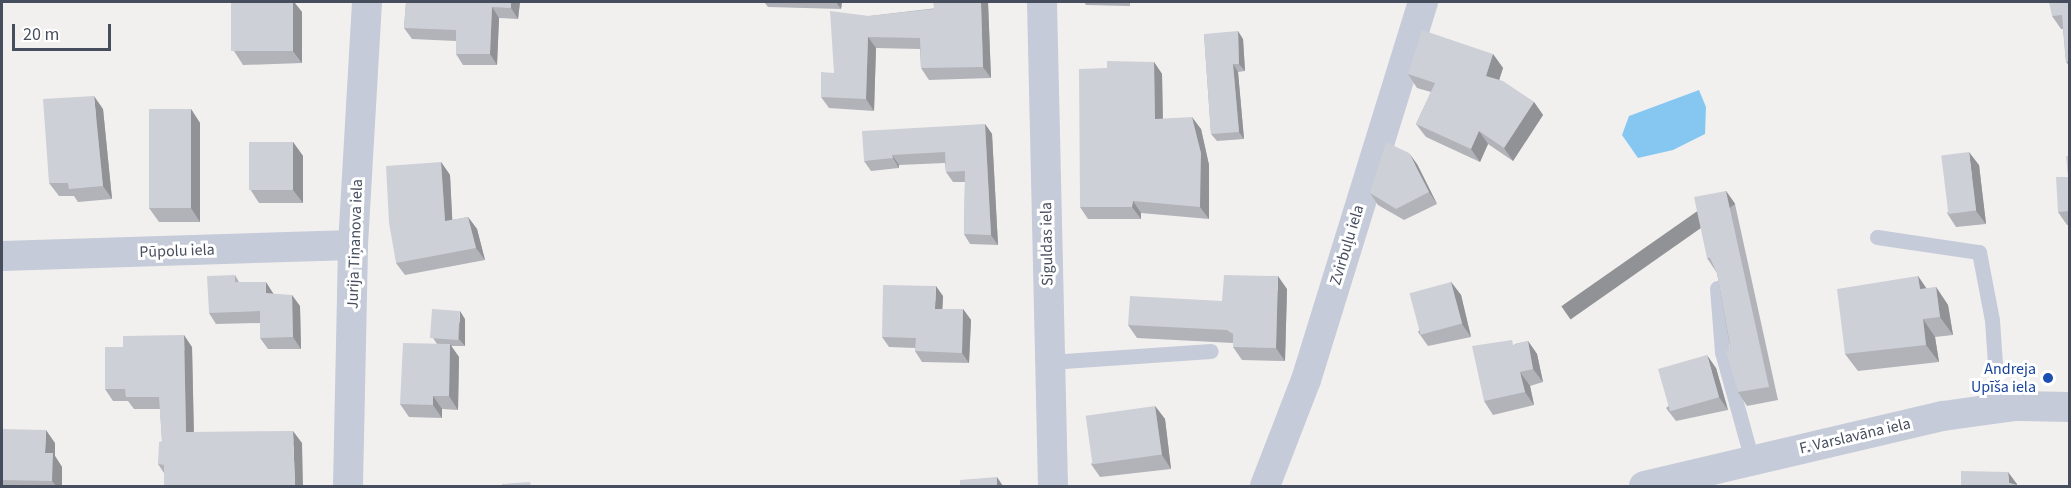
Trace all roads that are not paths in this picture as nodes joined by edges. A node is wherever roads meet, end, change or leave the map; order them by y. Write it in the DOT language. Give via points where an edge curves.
graph roads {
  1 [pos="368,2"];
  2 [pos="1042,2"];
  3 [pos="1423,2"];
  4 [pos="1877,237"];
  5 [pos="353,245"];
  6 [pos="2,256"];
  7 [pos="1717,288"];
  8 [pos="1211,351"];
  9 [pos="1049,362"];
  10 [pos="2070,407"];
  11 [pos="1998,408"];
  12 [pos="1752,460"];
  13 [pos="348,486"];
  14 [pos="1053,486"];
  15 [pos="1265,486"];
  16 [pos="1644,486"];
  1 -- 5 [label="street, Jurija Tiņanova iela"];
  2 -- 9 [label="street, Siguldas iela"];
  3 -- 15 [label="street, Zvirbuļu iela" via="1306,380"];
  4 -- 11 [label="lane" via="1979,252 1992,320"];
  5 -- 6 [label="street, Pūpolu iela"];
  5 -- 13 [label="street, Jurija Tiņanova iela"];
  7 -- 12 [label="lane" via="1722,352"];
  8 -- 9 [label="lane"];
  9 -- 14 [label="street, Siguldas iela"];
  10 -- 11 [label="street, F. Varslavāna iela"];
  11 -- 12 [label="street, F. Varslavāna iela" via="1943,416"];
  12 -- 16 [label="street, F. Varslavāna iela"];
}
